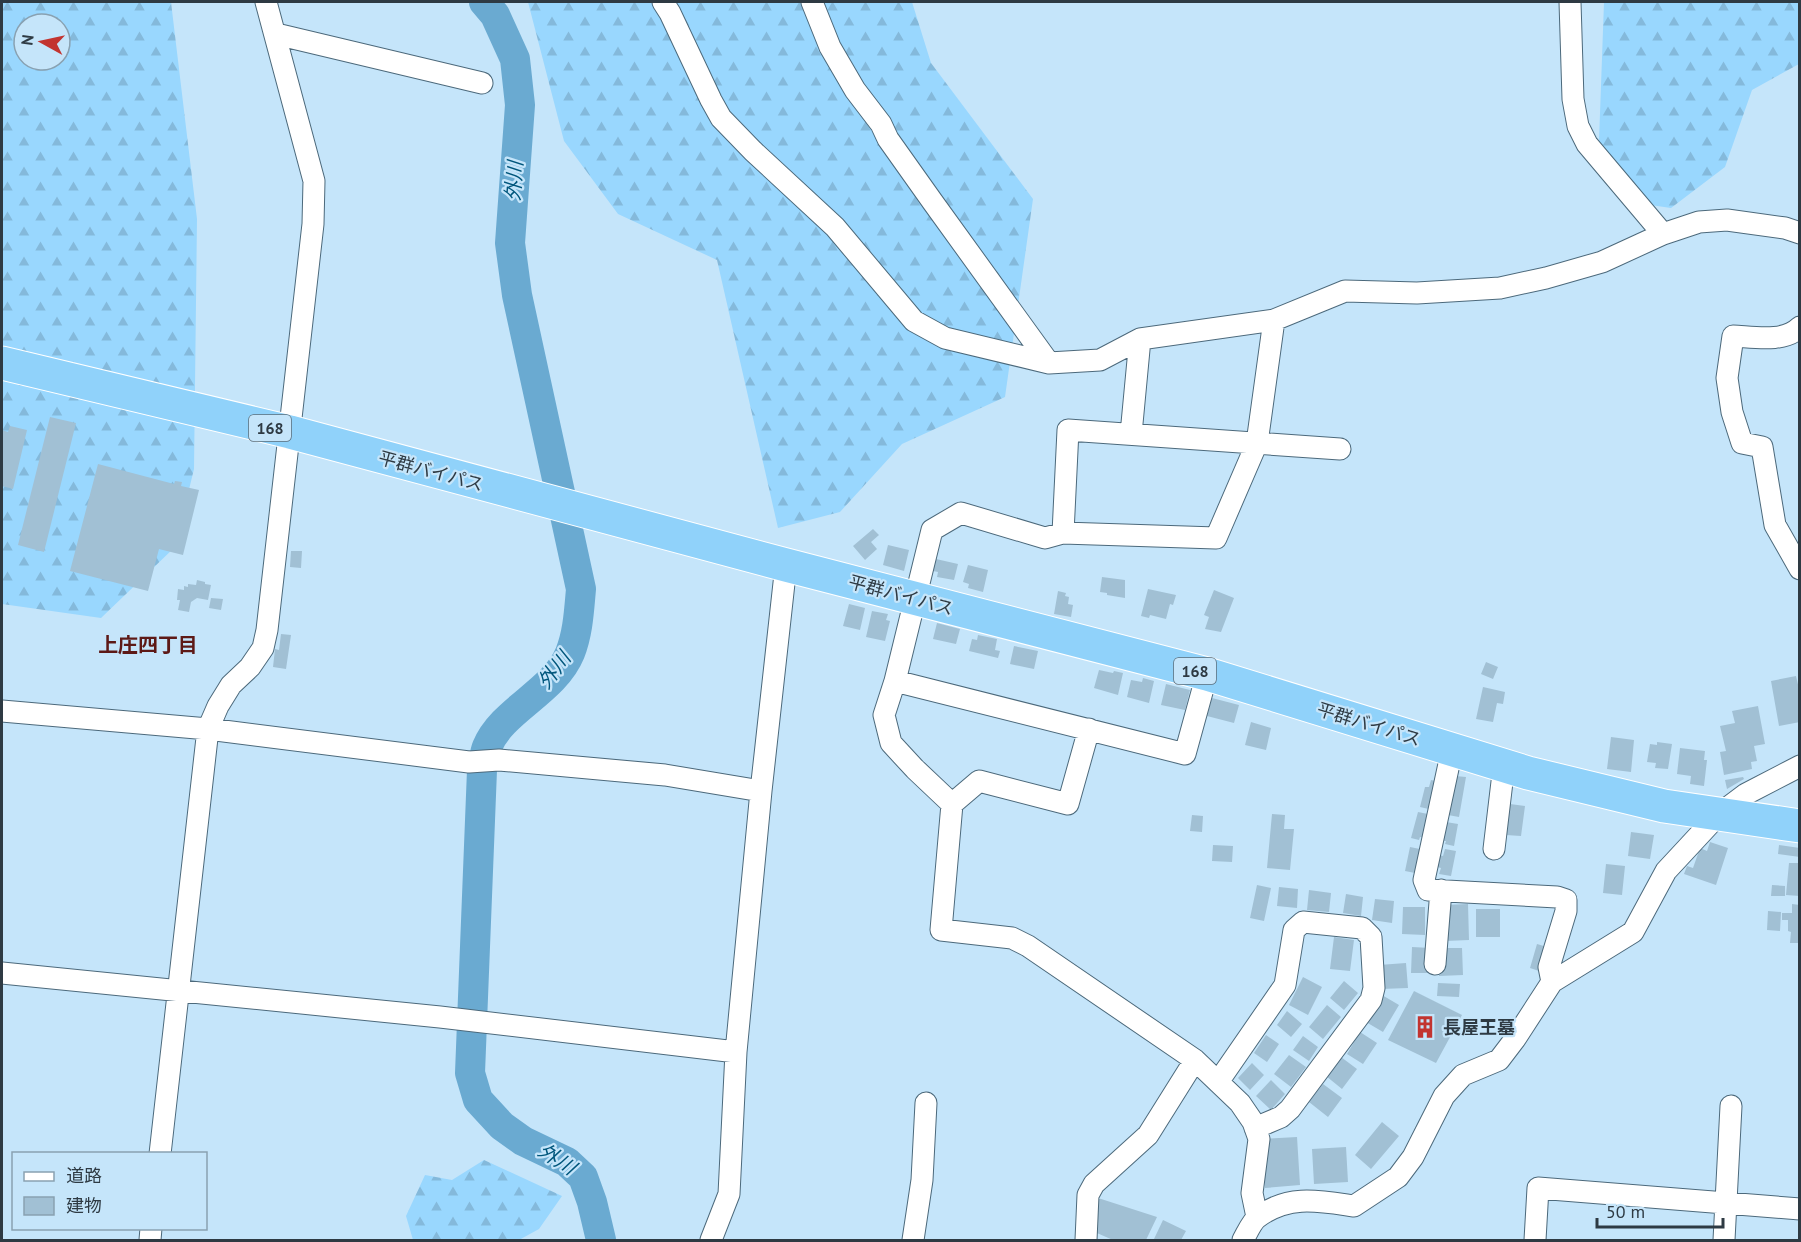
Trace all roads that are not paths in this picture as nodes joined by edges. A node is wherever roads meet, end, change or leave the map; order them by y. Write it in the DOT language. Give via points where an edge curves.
graph roads {
  1 [pos="266,2"];
  2 [pos="663,2"];
  3 [pos="812,2"];
  4 [pos="1570,2"];
  5 [pos="276,34"];
  6 [pos="482,83"];
  7 [pos="1800,233"];
  8 [pos="1663,234"];
  9 [pos="1274,320"];
  10 [pos="1800,327"];
  11 [pos="1140,339"];
  12 [pos="2,363"];
  13 [pos="1049,363"];
  14 [pos="290,432"];
  15 [pos="1131,434"];
  16 [pos="1257,443"];
  17 [pos="1340,449"];
  18 [pos="1063,533"];
  19 [pos="786,565"];
  20 [pos="1800,569"];
  21 [pos="916,598"];
  22 [pos="1207,674"];
  23 [pos="895,681"];
  24 [pos="2,711"];
  25 [pos="208,729"];
  26 [pos="1089,729"];
  27 [pos="1452,750"];
  28 [pos="1504,765"];
  29 [pos="1800,766"];
  30 [pos="761,791"];
  31 [pos="952,804"];
  32 [pos="1718,815"];
  33 [pos="1800,826"];
  34 [pos="1494,849"];
  35 [pos="1441,890"];
  36 [pos="1436,963"];
  37 [pos="2,973"];
  38 [pos="1552,982"];
  39 [pos="179,991"];
  40 [pos="735,1052"];
  41 [pos="1195,1060"];
  42 [pos="1218,1082"];
  43 [pos="927,1103"];
  44 [pos="1731,1106"];
  45 [pos="1255,1128"];
  46 [pos="160,1152"];
  47 [pos="1726,1203"];
  48 [pos="1800,1209"];
  49 [pos="1257,1217"];
  50 [pos="711,1240"];
  51 [pos="913,1240"];
  52 [pos="1086,1240"];
  53 [pos="1243,1240"];
  54 [pos="1535,1240"];
  55 [pos="1724,1240"];
  1 -- 5 [label="street"];
  2 -- 13 [label="street" via="721,118 834,227 914,321 945,338"];
  3 -- 13 [label="street" via="830,47 855,90"];
  4 -- 8 [label="street" via="1573,99 1578,126 1587,144"];
  5 -- 6 [label="street"];
  5 -- 14 [label="street" via="314,181 313,224"];
  7 -- 8 [label="street" via="1727,220 1699,222"];
  8 -- 9 [label="street" via="1602,262 1546,278 1500,288 1418,294 1345,291"];
  9 -- 11 [label="street"];
  9 -- 16 [label="street"];
  10 -- 20 [label="street" via="1774,337 1733,336 1727,378 1742,442 1762,447 1775,525"];
  11 -- 13 [label="street" via="1100,360"];
  11 -- 15 [label="street"];
  12 -- 14 [label="highway, 平群バイパス / 168"];
  14 -- 19 [label="highway, 平群バイパス / 168"];
  14 -- 25 [label="street" via="263,648 250,668 231,684"];
  15 -- 16 [label="street"];
  15 -- 18 [label="street" via="1068,430"];
  16 -- 17 [label="street"];
  16 -- 18 [label="street" via="1216,538"];
  18 -- 21 [label="street" via="1045,538 961,513 932,530"];
  19 -- 21 [label="highway, 平群バイパス / 168"];
  19 -- 30 [label="street"];
  21 -- 22 [label="highway, 平群バイパス / 168"];
  21 -- 23 [label="street"];
  22 -- 26 [label="street" via="1185,754"];
  22 -- 27 [label="highway, 平群バイパス / 168"];
  23 -- 26 [label="street"];
  23 -- 31 [label="street" via="884,715 891,743"];
  24 -- 25 [label="street"];
  25 -- 30 [label="street" via="469,762 499,760 665,775"];
  25 -- 39 [label="street"];
  26 -- 31 [label="street" via="1068,804 979,781"];
  27 -- 28 [label="highway, 平群バイパス / 168"];
  27 -- 35 [label="street" via="1424,880 1428,890"];
  28 -- 32 [label="highway, 平群バイパス / 168" via="1664,806"];
  28 -- 34 [label="street"];
  29 -- 32 [label="street" via="1746,794"];
  30 -- 40 [label="street"];
  31 -- 41 [label="street" via="941,930 1012,938"];
  32 -- 33 [label="highway, 平群バイパス / 168"];
  32 -- 38 [label="street" via="1666,871 1634,932"];
  35 -- 36 [label="street"];
  35 -- 38 [label="street" via="1566,900 1550,967"];
  37 -- 39 [label="street"];
  38 -- 49 [label="street" via="1499,1060 1462,1075 1444,1096 1398,1177 1354,1206 1310,1199 1288,1202"];
  39 -- 40 [label="street" via="492,1022"];
  39 -- 46 [label="street"];
  40 -- 50 [label="street" via="729,1194"];
  41 -- 42 [label="street"];
  41 -- 52 [label="street" via="1148,1135 1094,1184 1088,1195"];
  42 -- 45 [label="street" via="1240,1103"];
  42 -- 45 [label="street" via="1285,985 1294,930 1303,922 1362,928 1371,937 1371,1000 1290,1109"];
  43 -- 51 [label="street"];
  44 -- 47 [label="street"];
  45 -- 49 [label="street" via="1259,1139 1252,1193"];
  47 -- 48 [label="street"];
  47 -- 54 [label="street" via="1538,1188"];
  47 -- 55 [label="street"];
  49 -- 53 [label="street"];
}
